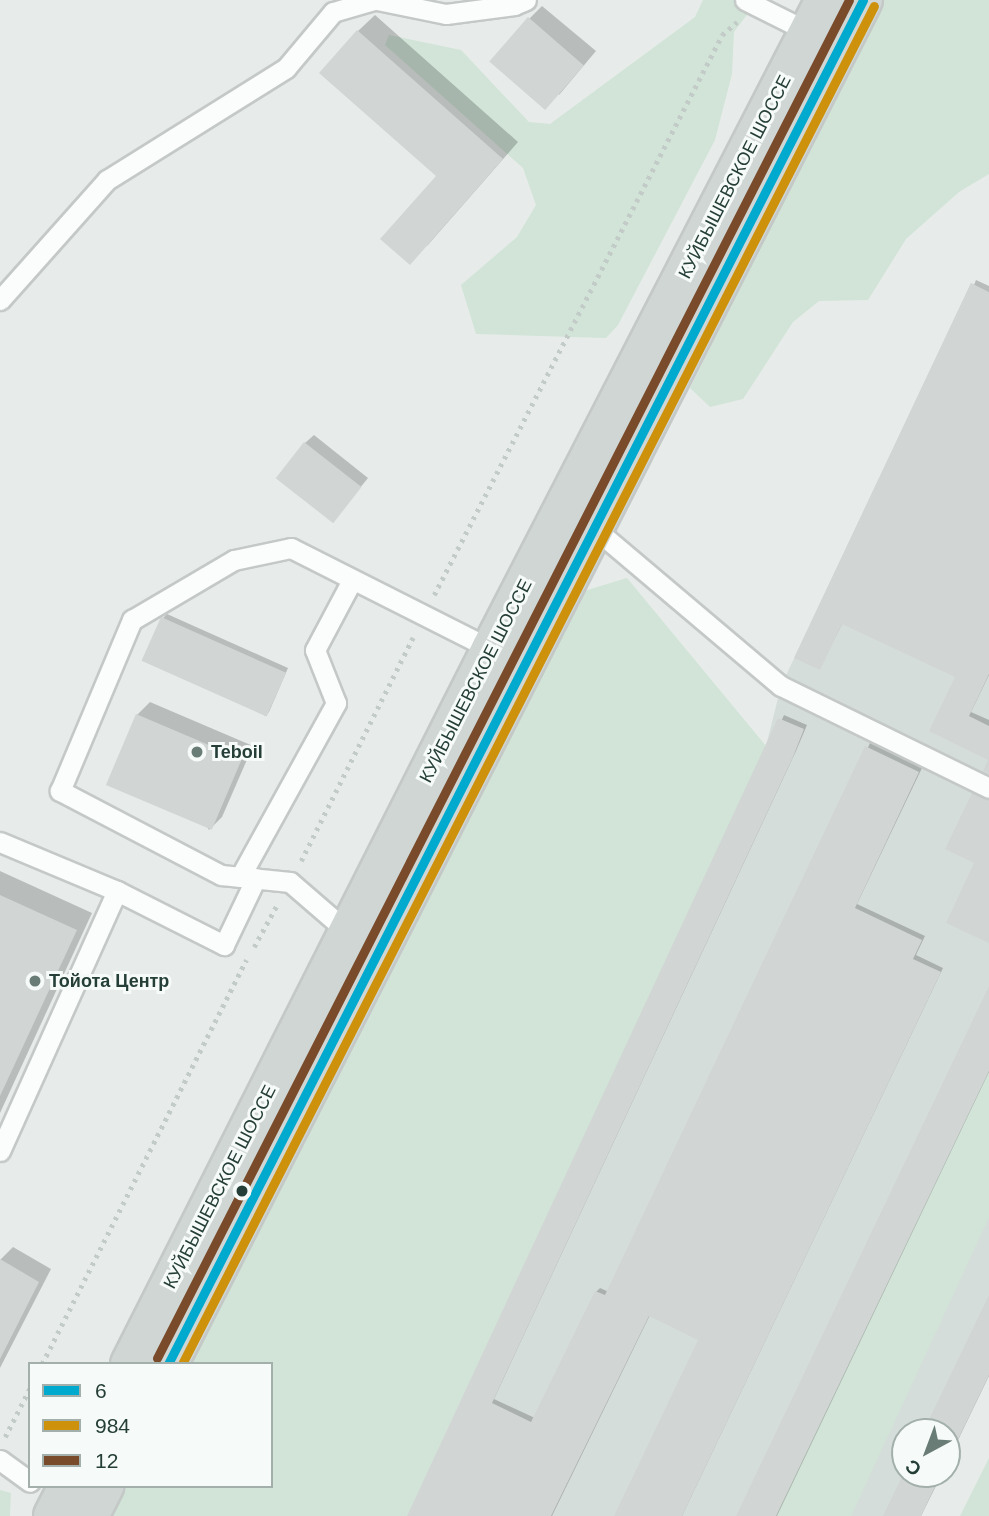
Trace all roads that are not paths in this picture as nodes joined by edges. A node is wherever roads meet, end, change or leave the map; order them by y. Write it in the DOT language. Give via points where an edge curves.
graph roads {
  1 [pos="376,0"];
  2 [pos="526,0"];
  3 [pos="863,0"];
  4 [pos="750,3"];
  5 [pos="817,16"];
  6 [pos="0,300"];
  7 [pos="595,529"];
  8 [pos="352,580"];
  9 [pos="491,649"];
  10 [pos="989,788"];
  11 [pos="0,842"];
  12 [pos="248,878"];
  13 [pos="117,891"];
  14 [pos="349,933"];
  15 [pos="0,1151"];
  16 [pos="131,1362"];
  17 [pos="168,1362"];
  18 [pos="0,1460"];
  19 [pos="28,1480"];
  20 [pos="40,1488"];
  21 [pos="97,1488"];
  22 [pos="56,1499"];
  1 -- 2 [label="lane" via="446,14"];
  1 -- 6 [label="lane" via="333,12 286,68 107,180"];
  3 -- 7 [label="main road, КУЙБЫШЕВСКОЕ ШОССЕ"];
  4 -- 5 [label="lane"];
  5 -- 9 [label="main road, КУЙБЫШЕВСКОЕ ШОССЕ"];
  7 -- 10 [label="lane" via="781,686"];
  7 -- 17 [label="main road, КУЙБЫШЕВСКОЕ ШОССЕ"];
  8 -- 9 [label="lane"];
  8 -- 12 [label="lane" via="315,650 336,703"];
  8 -- 12 [label="lane" via="291,548 234,559 132,620 60,791 221,875"];
  9 -- 14 [label="main road, КУЙБЫШЕВСКОЕ ШОССЕ"];
  11 -- 13 [label="lane"];
  12 -- 13 [label="lane" via="224,945"];
  12 -- 14 [label="lane" via="290,882"];
  13 -- 15 [label="lane"];
  14 -- 16 [label="main road, КУЙБЫШЕВСКОЕ ШОССЕ"];
  18 -- 19 [label="lane"];
  20 -- 22 [label="lane"];
  21 -- 22 [label="main road"];
}
